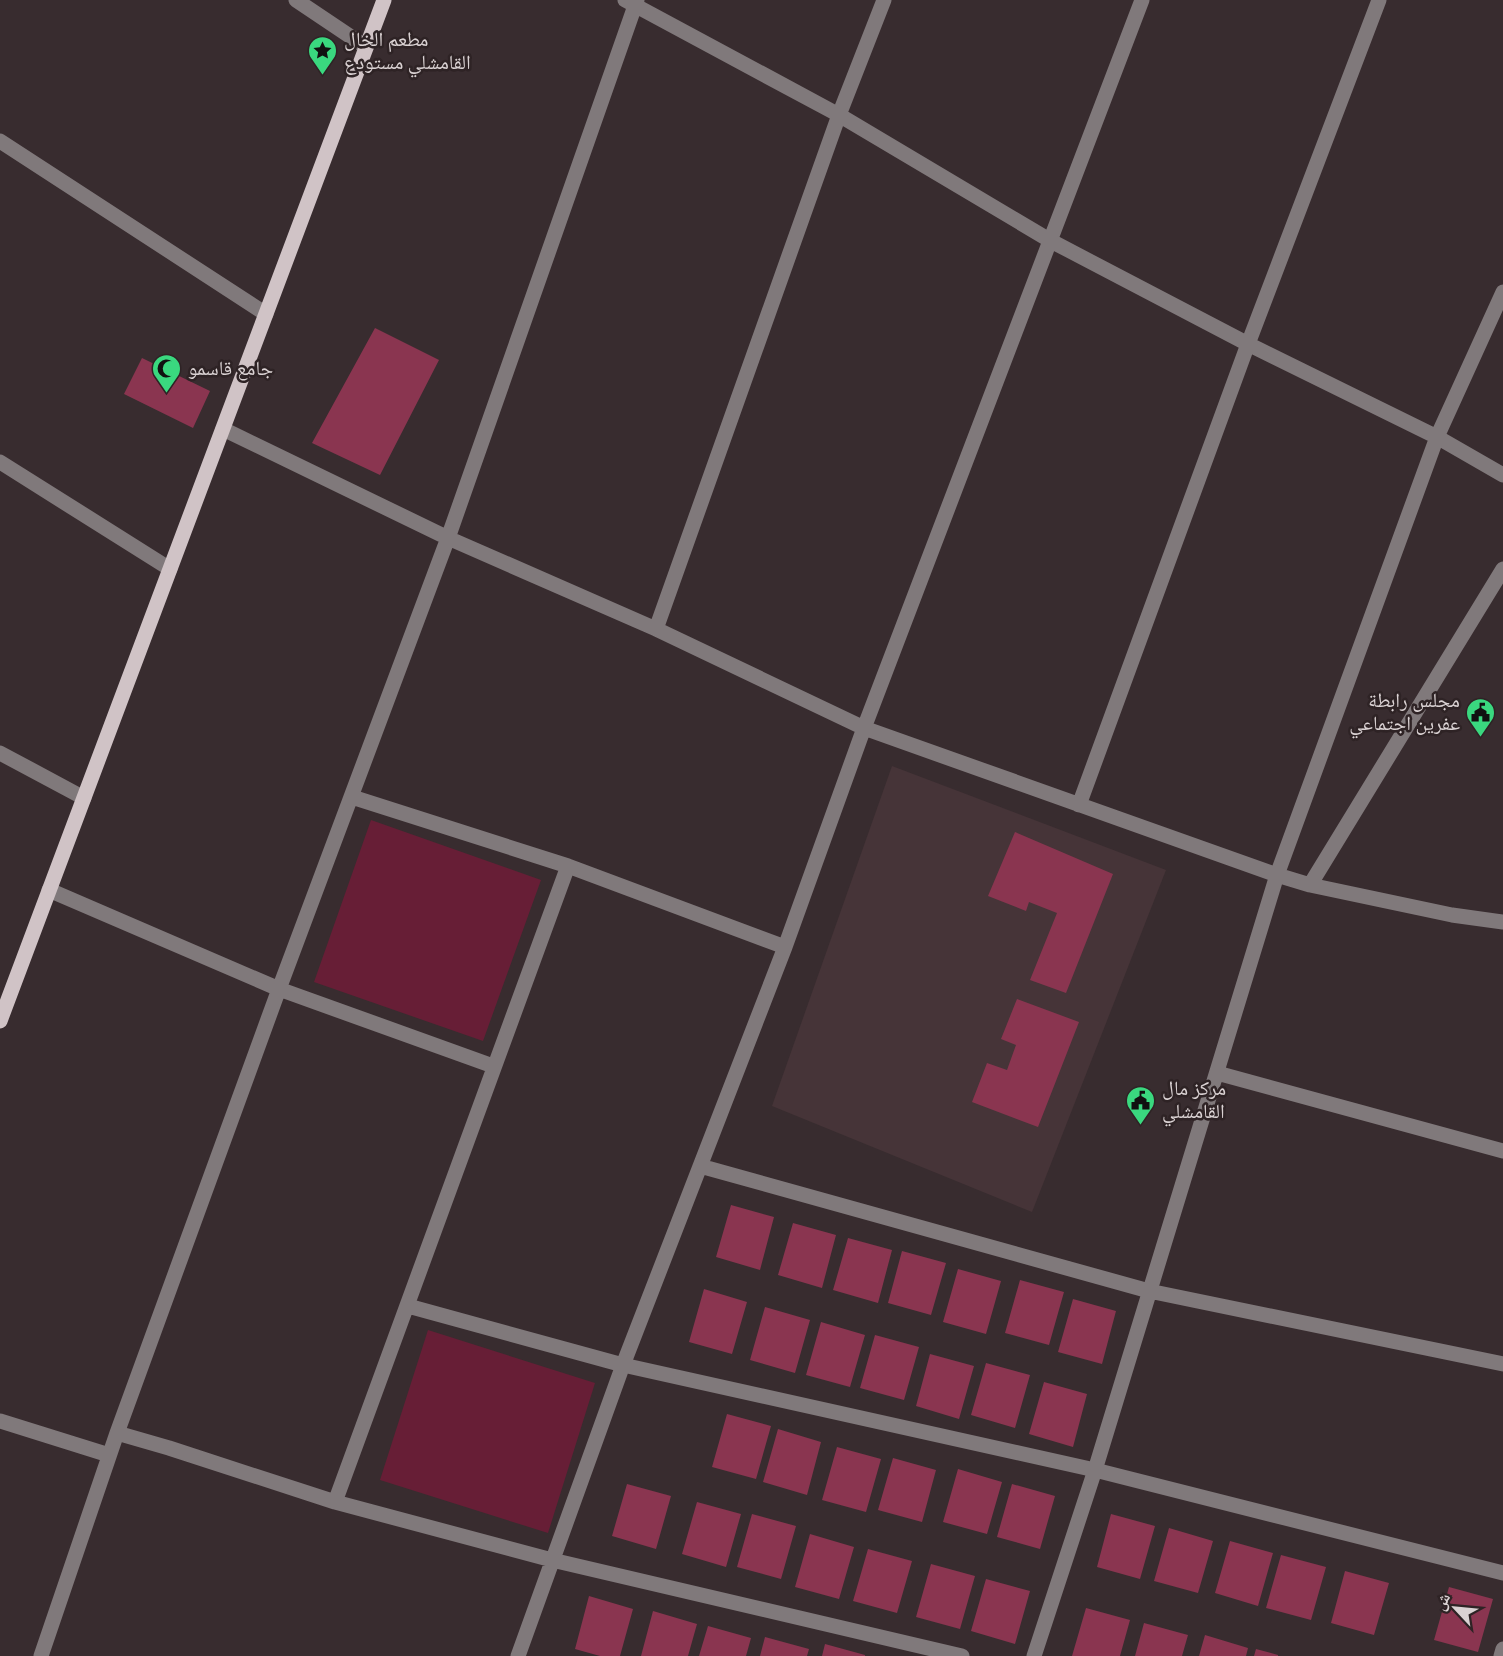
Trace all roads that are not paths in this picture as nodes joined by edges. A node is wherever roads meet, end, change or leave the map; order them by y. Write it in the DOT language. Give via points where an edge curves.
graph roads {
  1 [pos="296,0"];
  2 [pos="384,0"];
  3 [pos="884,0"];
  4 [pos="1142,0"];
  5 [pos="1379,0"];
  6 [pos="632,2"];
  7 [pos="366,47"];
  8 [pos="839,115"];
  9 [pos="0,141"];
  10 [pos="1051,241"];
  11 [pos="1503,292"];
  12 [pos="266,314"];
  13 [pos="1248,344"];
  14 [pos="223,429"];
  15 [pos="1437,437"];
  16 [pos="0,462"];
  17 [pos="1503,476"];
  18 [pos="448,538"];
  19 [pos="170,569"];
  20 [pos="1503,569"];
  21 [pos="656,629"];
  22 [pos="864,728"];
  23 [pos="0,753"];
  24 [pos="352,797"];
  25 [pos="84,798"];
  26 [pos="1079,805"];
  27 [pos="568,866"];
  28 [pos="1277,875"];
  29 [pos="1310,885"];
  30 [pos="49,890"];
  31 [pos="1503,922"];
  32 [pos="785,947"];
  33 [pos="279,989"];
  34 [pos="0,1021"];
  35 [pos="493,1066"];
  36 [pos="1216,1073"];
  37 [pos="1503,1150"];
  38 [pos="700,1166"];
  39 [pos="1149,1291"];
  40 [pos="408,1306"];
  41 [pos="1503,1364"];
  42 [pos="623,1365"];
  43 [pos="0,1421"];
  44 [pos="117,1433"];
  45 [pos="110,1455"];
  46 [pos="1095,1470"];
  47 [pos="335,1502"];
  48 [pos="552,1560"];
  49 [pos="1503,1573"];
  50 [pos="1503,1649"];
  51 [pos="41,1656"];
  52 [pos="518,1656"];
  53 [pos="962,1656"];
  54 [pos="1034,1656"];
  55 [pos="1501,1656"];
  1 -- 7 [label="street"];
  2 -- 7 [label="main road"];
  3 -- 8 [label="street"];
  4 -- 10 [label="street"];
  5 -- 13 [label="street"];
  6 -- 8 [label="street"];
  6 -- 18 [label="street"];
  7 -- 12 [label="main road"];
  8 -- 10 [label="street"];
  8 -- 21 [label="street"];
  9 -- 12 [label="street"];
  10 -- 13 [label="street"];
  10 -- 22 [label="street"];
  11 -- 15 [label="street"];
  12 -- 14 [label="main road"];
  13 -- 15 [label="street"];
  13 -- 26 [label="street"];
  14 -- 18 [label="street"];
  14 -- 19 [label="main road"];
  15 -- 17 [label="street"];
  15 -- 28 [label="street"];
  16 -- 19 [label="street"];
  18 -- 21 [label="street"];
  18 -- 24 [label="street"];
  19 -- 25 [label="main road"];
  20 -- 29 [label="street"];
  21 -- 22 [label="street"];
  22 -- 26 [label="street"];
  22 -- 32 [label="street"];
  23 -- 25 [label="street"];
  24 -- 27 [label="street"];
  24 -- 33 [label="street"];
  25 -- 30 [label="main road"];
  26 -- 28 [label="street"];
  27 -- 32 [label="street"];
  27 -- 35 [label="street"];
  28 -- 29 [label="street"];
  28 -- 36 [label="street"];
  29 -- 31 [label="street"];
  30 -- 33 [label="street"];
  30 -- 34 [label="main road"];
  32 -- 38 [label="street"];
  33 -- 35 [label="street"];
  33 -- 44 [label="street"];
  35 -- 40 [label="street"];
  36 -- 37 [label="street"];
  36 -- 39 [label="street"];
  38 -- 39 [label="street"];
  38 -- 42 [label="street"];
  39 -- 41 [label="street"];
  39 -- 46 [label="street"];
  40 -- 42 [label="street"];
  40 -- 47 [label="street"];
  42 -- 46 [label="street"];
  42 -- 48 [label="street"];
  43 -- 45 [label="street"];
  44 -- 45 [label="street"];
  44 -- 47 [label="street"];
  45 -- 51 [label="street"];
  46 -- 49 [label="street"];
  46 -- 54 [label="street"];
  47 -- 48 [label="street"];
  48 -- 52 [label="street"];
  48 -- 53 [label="street"];
  50 -- 55 [label="street"];
}
